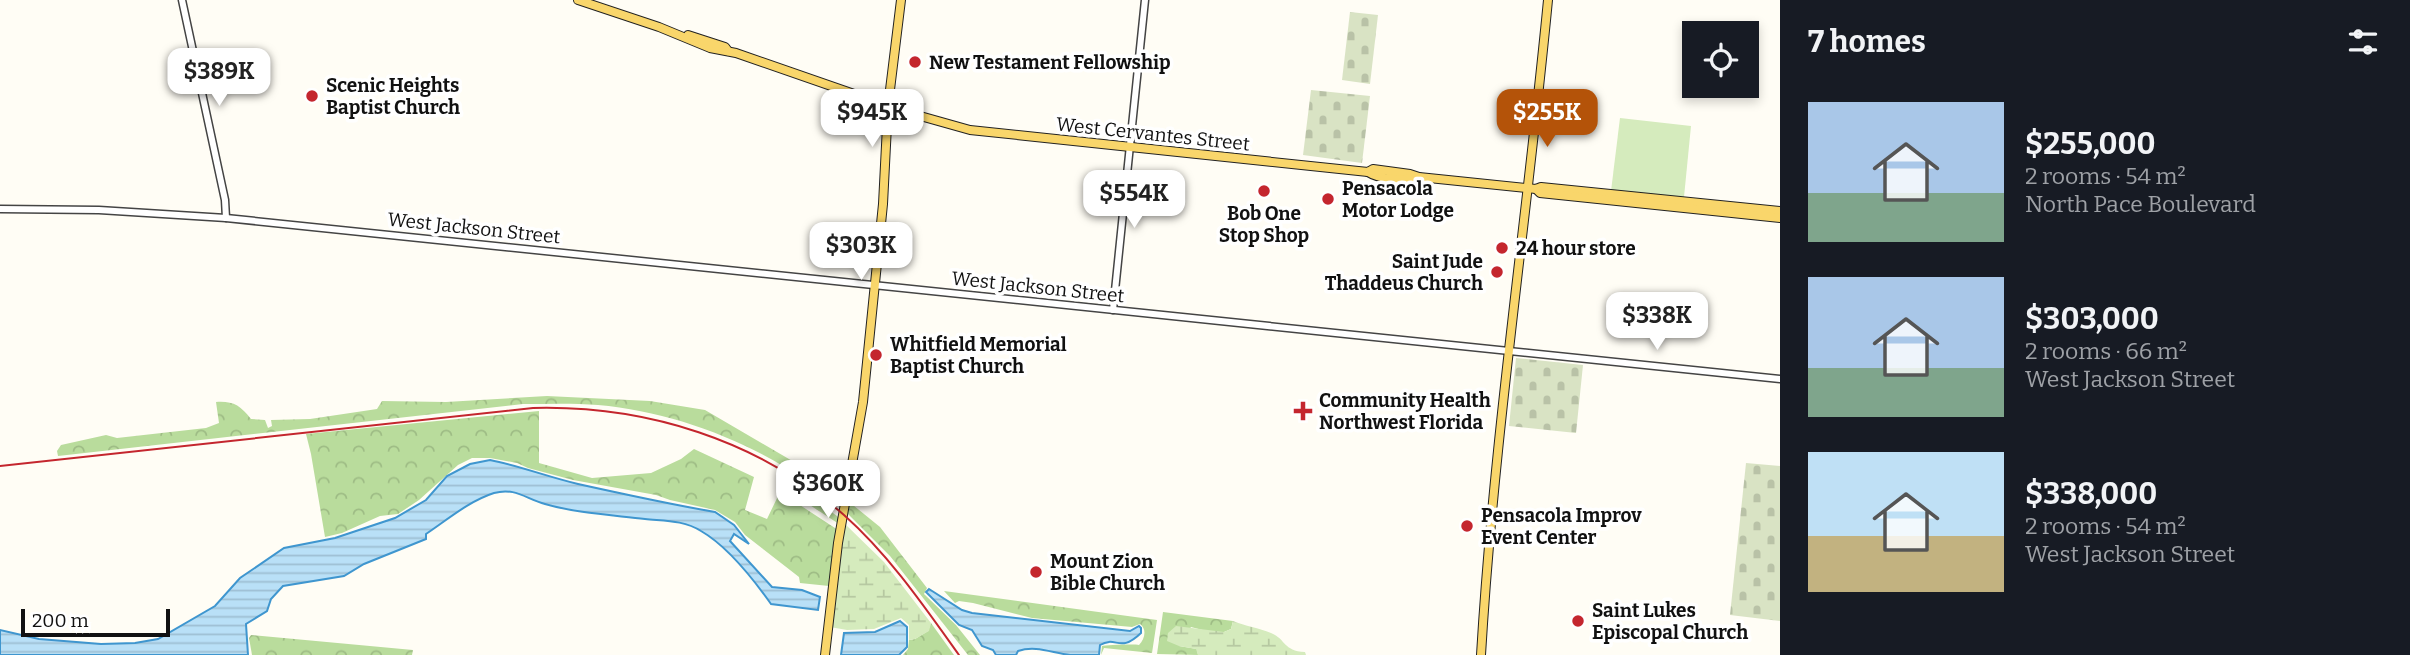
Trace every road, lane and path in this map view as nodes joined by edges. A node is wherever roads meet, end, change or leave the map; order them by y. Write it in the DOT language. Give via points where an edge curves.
graph roads {
  1 [pos="182,0"];
  2 [pos="578,0"];
  3 [pos="901,0"];
  4 [pos="1145,0"];
  5 [pos="1548,0"];
  6 [pos="888,106"];
  7 [pos="1129,147"];
  8 [pos="1532,189"];
  9 [pos="0,209"];
  10 [pos="1780,211"];
  11 [pos="226,218"];
  12 [pos="1780,218"];
  13 [pos="875,286"];
  14 [pos="1113,310"];
  15 [pos="1508,351"];
  16 [pos="1780,379"];
  17 [pos="825,655"];
  18 [pos="1482,655"];
  1 -- 11 [label="street"];
  2 -- 6 [label="main road, West Cervantes Street" via="712,42"];
  3 -- 6 [label="main road"];
  4 -- 7 [label="street"];
  5 -- 8 [label="main road"];
  6 -- 7 [label="main road, West Cervantes Street" via="970,130"];
  6 -- 13 [label="main road"];
  7 -- 8 [label="main road, West Cervantes Street"];
  7 -- 14 [label="street"];
  8 -- 10 [label="main road, West Cervantes Street"];
  8 -- 12 [label="main road, West Cervantes Street" via="1540,194"];
  8 -- 15 [label="main road"];
  9 -- 11 [label="street, West Jackson Street"];
  11 -- 13 [label="street, West Jackson Street"];
  13 -- 14 [label="street, West Jackson Street"];
  13 -- 17 [label="main road" via="863,402 838,543"];
  14 -- 15 [label="street, West Jackson Street"];
  15 -- 16 [label="street, West Jackson Street"];
  15 -- 18 [label="main road"];
}
